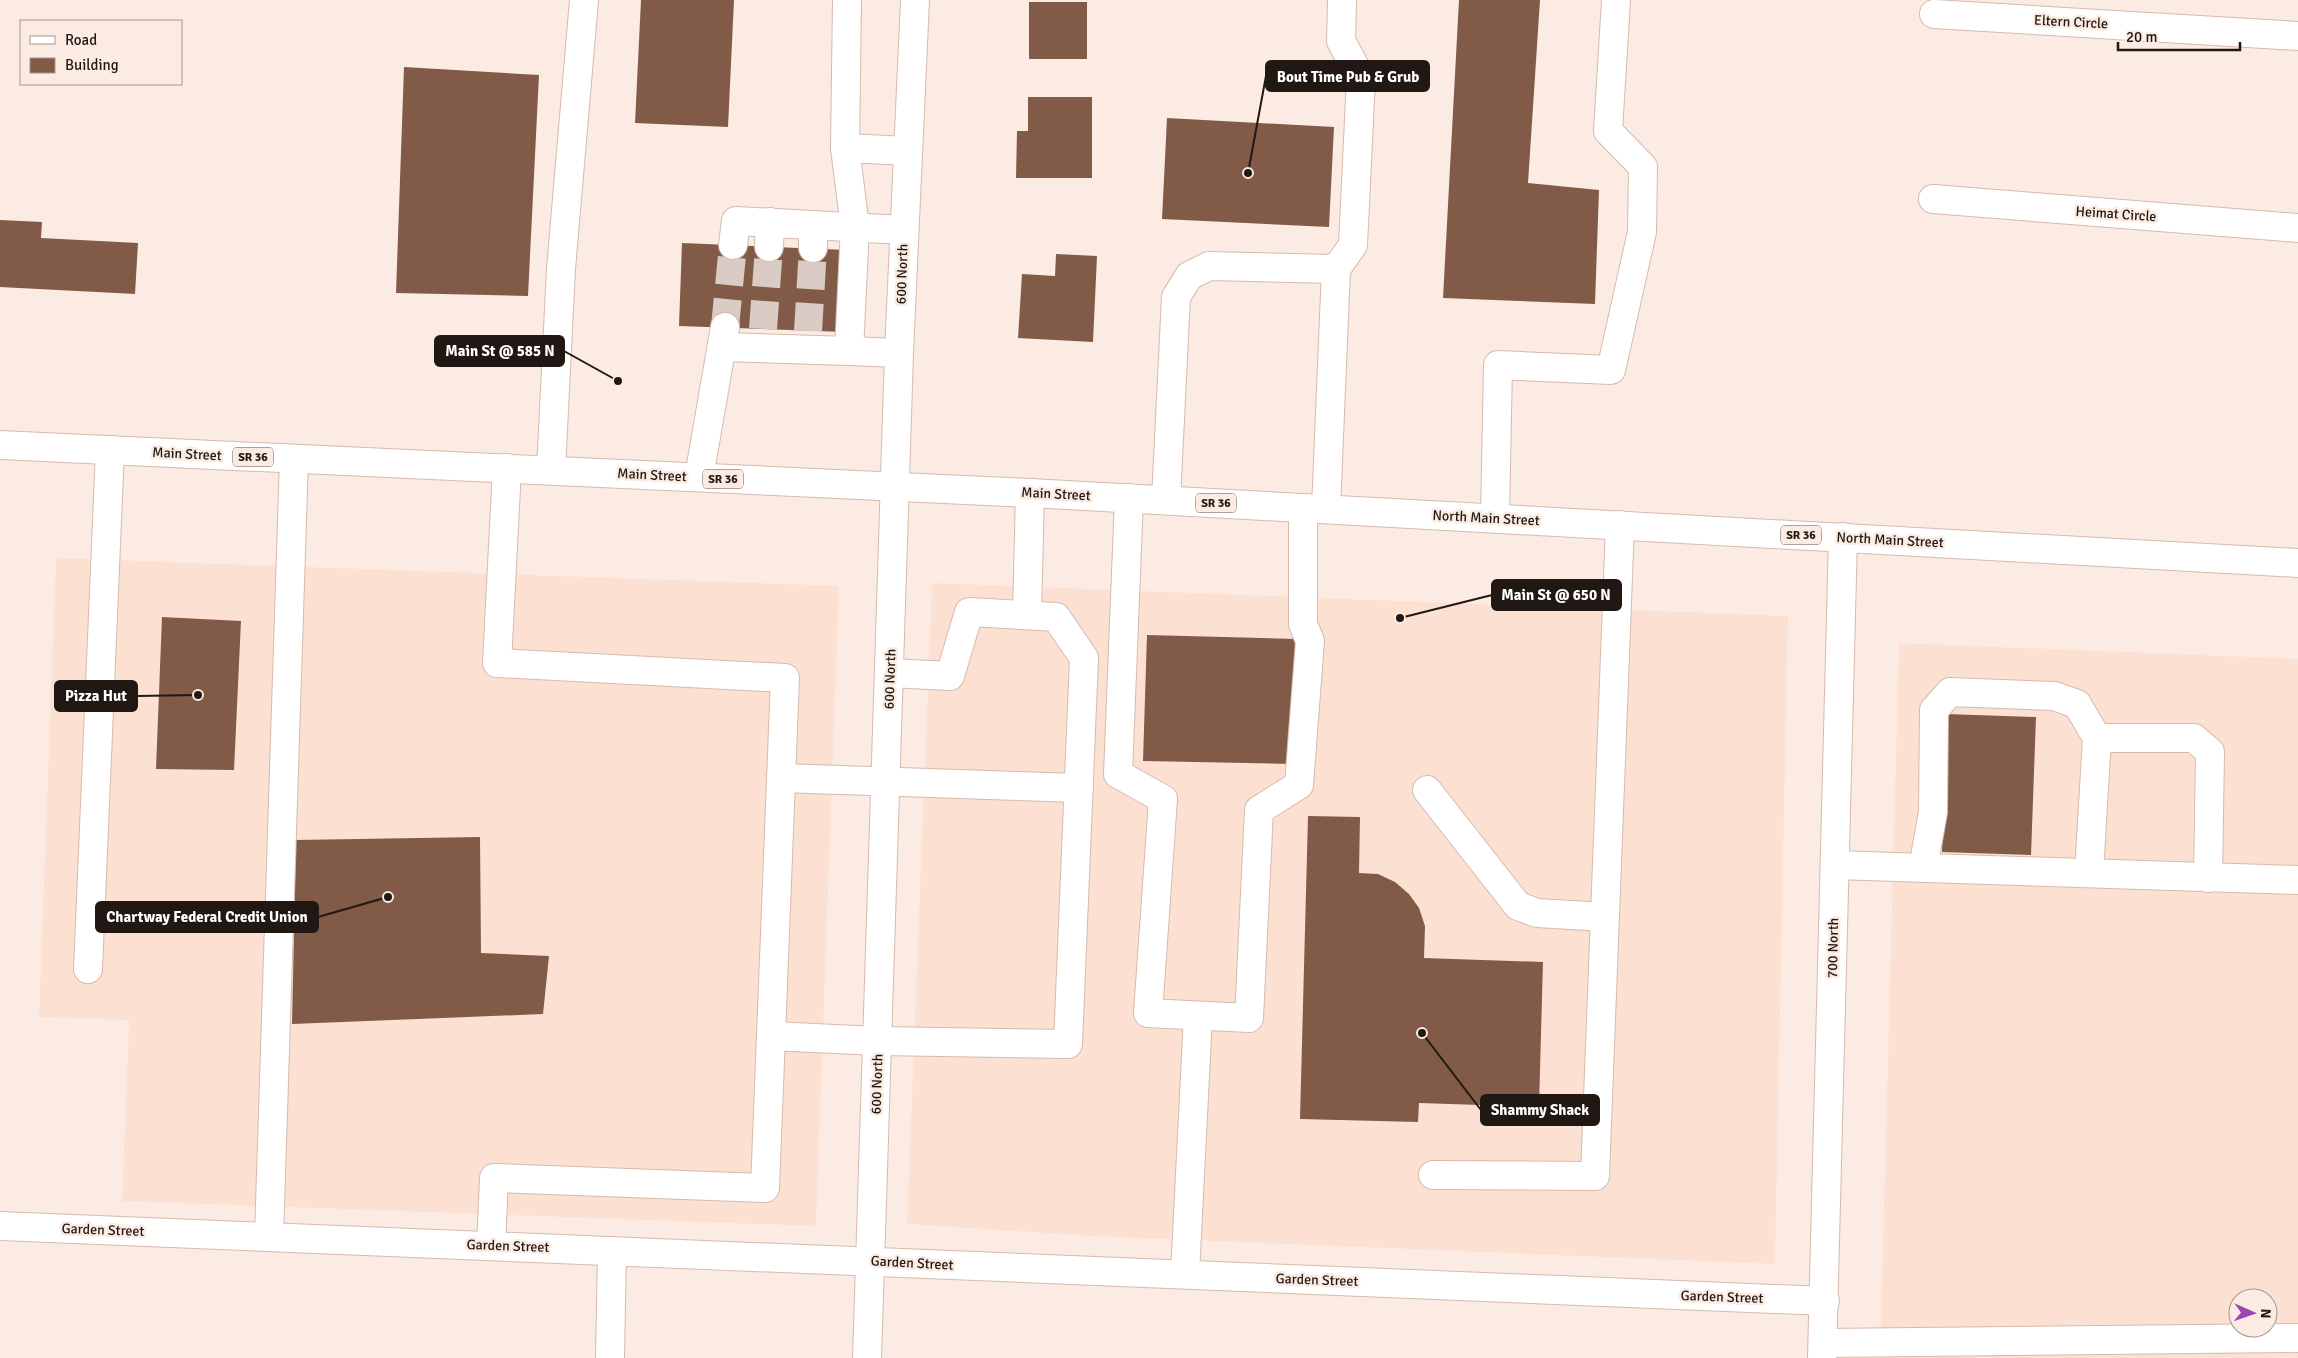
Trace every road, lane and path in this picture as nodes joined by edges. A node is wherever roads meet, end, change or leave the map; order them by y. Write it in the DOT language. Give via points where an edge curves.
graph roads {
  1 [pos="584,0"];
  2 [pos="848,0"];
  3 [pos="915,0"];
  4 [pos="1342,0"];
  5 [pos="1616,0"];
  6 [pos="1934,14"];
  7 [pos="2298,36"];
  8 [pos="845,148"];
  9 [pos="908,151"];
  10 [pos="1933,200"];
  11 [pos="855,227"];
  12 [pos="2298,228"];
  13 [pos="904,230"];
  14 [pos="734,246"];
  15 [pos="1336,269"];
  16 [pos="849,351"];
  17 [pos="899,353"];
  18 [pos="0,445"];
  19 [pos="110,450"];
  20 [pos="294,459"];
  21 [pos="507,468"];
  22 [pos="551,470"];
  23 [pos="699,477"];
  24 [pos="896,486"];
  25 [pos="1030,493"];
  26 [pos="1128,498"];
  27 [pos="1166,500"];
  28 [pos="1314,508"];
  29 [pos="1495,518"];
  30 [pos="1620,525"];
  31 [pos="1844,537"];
  32 [pos="2298,563"];
  33 [pos="1027,615"];
  34 [pos="890,673"];
  35 [pos="2097,738"];
  36 [pos="781,778"];
  37 [pos="887,781"];
  38 [pos="1079,788"];
  39 [pos="1427,790"];
  40 [pos="1835,865"];
  41 [pos="1923,868"];
  42 [pos="2088,873"];
  43 [pos="2208,878"];
  44 [pos="2298,880"];
  45 [pos="1605,917"];
  46 [pos="88,969"];
  47 [pos="1198,1016"];
  48 [pos="771,1036"];
  49 [pos="878,1041"];
  50 [pos="1433,1174"];
  51 [pos="0,1226"];
  52 [pos="269,1236"];
  53 [pos="491,1246"];
  54 [pos="612,1251"];
  55 [pos="872,1262"];
  56 [pos="1185,1274"];
  57 [pos="1825,1301"];
  58 [pos="2298,1338"];
  59 [pos="1822,1350"];
  60 [pos="610,1358"];
  61 [pos="867,1358"];
  1 -- 22 [label="main road" via="561,269"];
  2 -- 8 [label="main road"];
  3 -- 9 [label="main road, 600 North"];
  4 -- 15 [label="main road" via="1341,41 1361,78 1353,245"];
  5 -- 29 [label="main road" via="1608,131 1643,167 1642,232 1611,370 1498,365"];
  6 -- 7 [label="main road, Eltern Circle"];
  8 -- 9 [label="main road"];
  8 -- 11 [label="main road"];
  9 -- 13 [label="main road, 600 North"];
  10 -- 12 [label="main road, Heimat Circle"];
  11 -- 13 [label="main road"];
  11 -- 14 [label="main road" via="813,237 770,235 736,221"];
  11 -- 16 [label="main road"];
  13 -- 17 [label="main road, 600 North"];
  15 -- 27 [label="main road" via="1209,266 1189,276 1176,297"];
  15 -- 28 [label="main road"];
  16 -- 17 [label="main road"];
  16 -- 23 [label="main road" via="808,341 724,337"];
  17 -- 24 [label="main road, 600 North"];
  18 -- 19 [label="main road, Main Street / SR 36"];
  19 -- 20 [label="main road, Main Street / SR 36"];
  19 -- 46 [label="main road"];
  20 -- 21 [label="main road, Main Street / SR 36"];
  20 -- 52 [label="main road"];
  21 -- 22 [label="main road, Main Street / SR 36"];
  21 -- 36 [label="main road" via="497,663 786,678"];
  22 -- 23 [label="main road, Main Street / SR 36"];
  23 -- 24 [label="main road, Main Street / SR 36"];
  24 -- 25 [label="main road, Main Street / SR 36"];
  24 -- 34 [label="main road, 600 North"];
  25 -- 26 [label="main road, Main Street / SR 36"];
  25 -- 33 [label="main road"];
  26 -- 27 [label="main road, Main Street / SR 36"];
  26 -- 47 [label="main road" via="1118,774 1163,799 1148,1013"];
  27 -- 28 [label="main road, Main Street / SR 36"];
  28 -- 29 [label="main road, North Main Street / SR 36"];
  28 -- 47 [label="main road" via="1303,624 1310,641 1300,785 1259,810 1249,1018"];
  29 -- 30 [label="main road, North Main Street / SR 36"];
  30 -- 31 [label="main road, North Main Street / SR 36"];
  30 -- 45 [label="main road"];
  31 -- 32 [label="main road, North Main Street / SR 36"];
  31 -- 40 [label="main road, 700 North"];
  33 -- 34 [label="main road" via="969,612 950,676"];
  33 -- 38 [label="main road" via="1056,616 1084,658"];
  34 -- 37 [label="main road, 600 North"];
  35 -- 41 [label="main road" via="2078,704 2054,696 1950,692 1934,710 1934,812"];
  35 -- 42 [label="main road"];
  35 -- 43 [label="main road" via="2194,738 2210,752"];
  36 -- 37 [label="main road"];
  36 -- 48 [label="main road"];
  37 -- 38 [label="main road"];
  37 -- 49 [label="main road, 600 North"];
  38 -- 49 [label="main road" via="1068,1044"];
  39 -- 45 [label="main road" via="1518,906 1537,913"];
  40 -- 41 [label="main road"];
  40 -- 57 [label="main road, 700 North"];
  41 -- 42 [label="main road"];
  42 -- 43 [label="main road"];
  43 -- 44 [label="main road"];
  45 -- 50 [label="main road" via="1596,1176"];
  47 -- 56 [label="main road"];
  48 -- 49 [label="main road"];
  48 -- 53 [label="main road" via="765,1188 494,1178"];
  49 -- 55 [label="main road, 600 North"];
  51 -- 52 [label="main road, Garden Street"];
  52 -- 53 [label="main road, Garden Street"];
  53 -- 54 [label="main road, Garden Street"];
  54 -- 55 [label="main road, Garden Street"];
  54 -- 60 [label="main road"];
  55 -- 56 [label="main road, Garden Street"];
  55 -- 61 [label="main road, 600 North"];
  56 -- 57 [label="main road, Garden Street"];
  57 -- 59 [label="main road, 700 North"];
  58 -- 59 [label="main road"];
}
